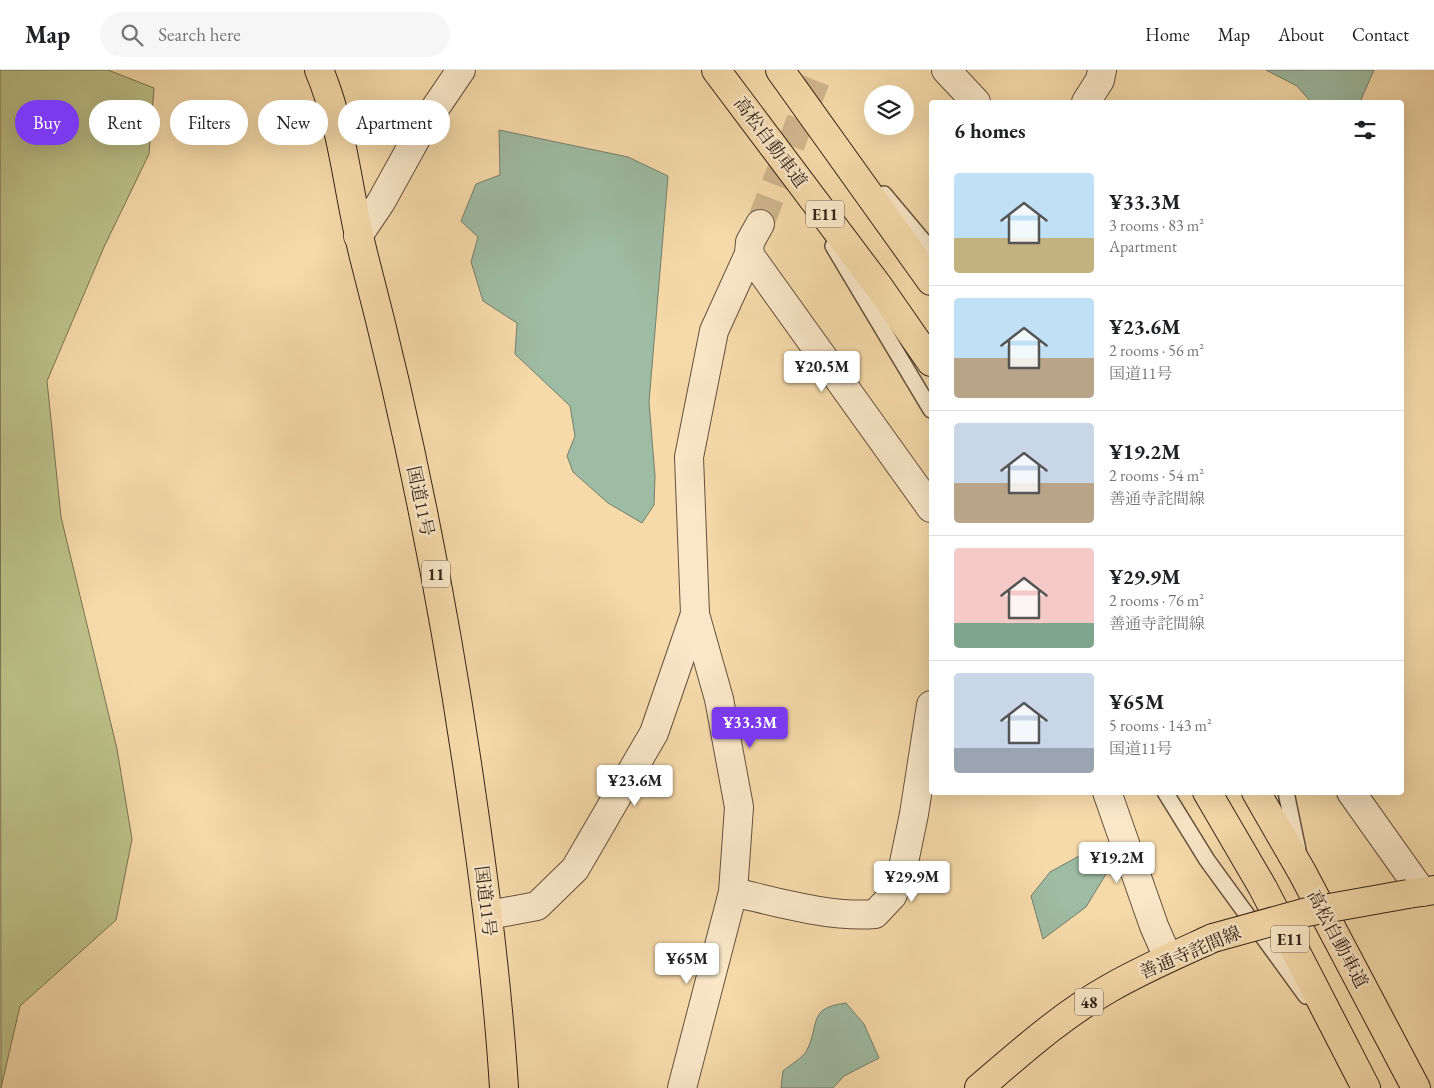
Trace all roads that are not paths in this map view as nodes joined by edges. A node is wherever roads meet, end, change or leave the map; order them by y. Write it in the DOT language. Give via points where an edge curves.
graph roads {
  1 [pos="319,70"];
  2 [pos="461,70"];
  3 [pos="716,70"];
  4 [pos="780,70"];
  5 [pos="946,70"];
  6 [pos="1102,70"];
  7 [pos="801,98"];
  8 [pos="974,100"];
  9 [pos="1087,100"];
  10 [pos="770,140"];
  11 [pos="760,224"];
  12 [pos="358,236"];
  13 [pos="929,248"];
  14 [pos="749,254"];
  15 [pos="929,278"];
  16 [pos="929,359"];
  17 [pos="929,407"];
  18 [pos="929,505"];
  19 [pos="695,614"];
  20 [pos="929,718"];
  21 [pos="1109,795"];
  22 [pos="1167,795"];
  23 [pos="1209,795"];
  24 [pos="1258,795"];
  25 [pos="1287,795"];
  26 [pos="1353,795"];
  27 [pos="1302,872"];
  28 [pos="733,892"];
  29 [pos="1421,892"];
  30 [pos="488,915"];
  31 [pos="1168,958"];
  32 [pos="1349,1053"];
  33 [pos="504,1088"];
  34 [pos="682,1088"];
  35 [pos="979,1088"];
  36 [pos="1366,1088"];
  37 [pos="1416,1088"];
  1 -- 12 [label="main road, 国道11号 / 11" via="330,96"];
  2 -- 12 [label="street" via="423,126 381,202"];
  3 -- 10 [label="main road, 高松自動車道 / E11"];
  4 -- 7 [label="main road, E11"];
  5 -- 8 [label="street"];
  6 -- 9 [label="street" via="1100,80"];
  7 -- 13 [label="lane"];
  7 -- 15 [label="main road, E11"];
  10 -- 16 [label="main road, 高松自動車道 / E11"];
  10 -- 17 [label="lane"];
  11 -- 14 [label="street" via="750,242"];
  12 -- 30 [label="main road, 国道11号 / 11" via="395,376 434,562"];
  14 -- 18 [label="street"];
  14 -- 19 [label="street" via="714,330 689,457"];
  19 -- 28 [label="street" via="719,699 739,807"];
  19 -- 30 [label="street" via="654,733 575,869 536,906"];
  20 -- 28 [label="street" via="901,876 892,896 875,914 857,916"];
  21 -- 31 [label="street"];
  22 -- 32 [label="lane" via="1207,860"];
  23 -- 32 [label="main road, E11" via="1264,888"];
  24 -- 27 [label="main road, 高松自動車道 / E11"];
  25 -- 27 [label="lane"];
  26 -- 29 [label="street"];
  27 -- 37 [label="main road, 高松自動車道 / E11"];
  28 -- 34 [label="street"];
  29 -- 31 [label="main road, 善通寺詫間線 / 48, bridge" via="1307,912 1213,938"];
  30 -- 33 [label="main road, 国道11号 / 11"];
  31 -- 35 [label="main road, 善通寺詫間線 / 48" via="1108,989 1042,1035"];
  32 -- 36 [label="main road, E11"];
}
